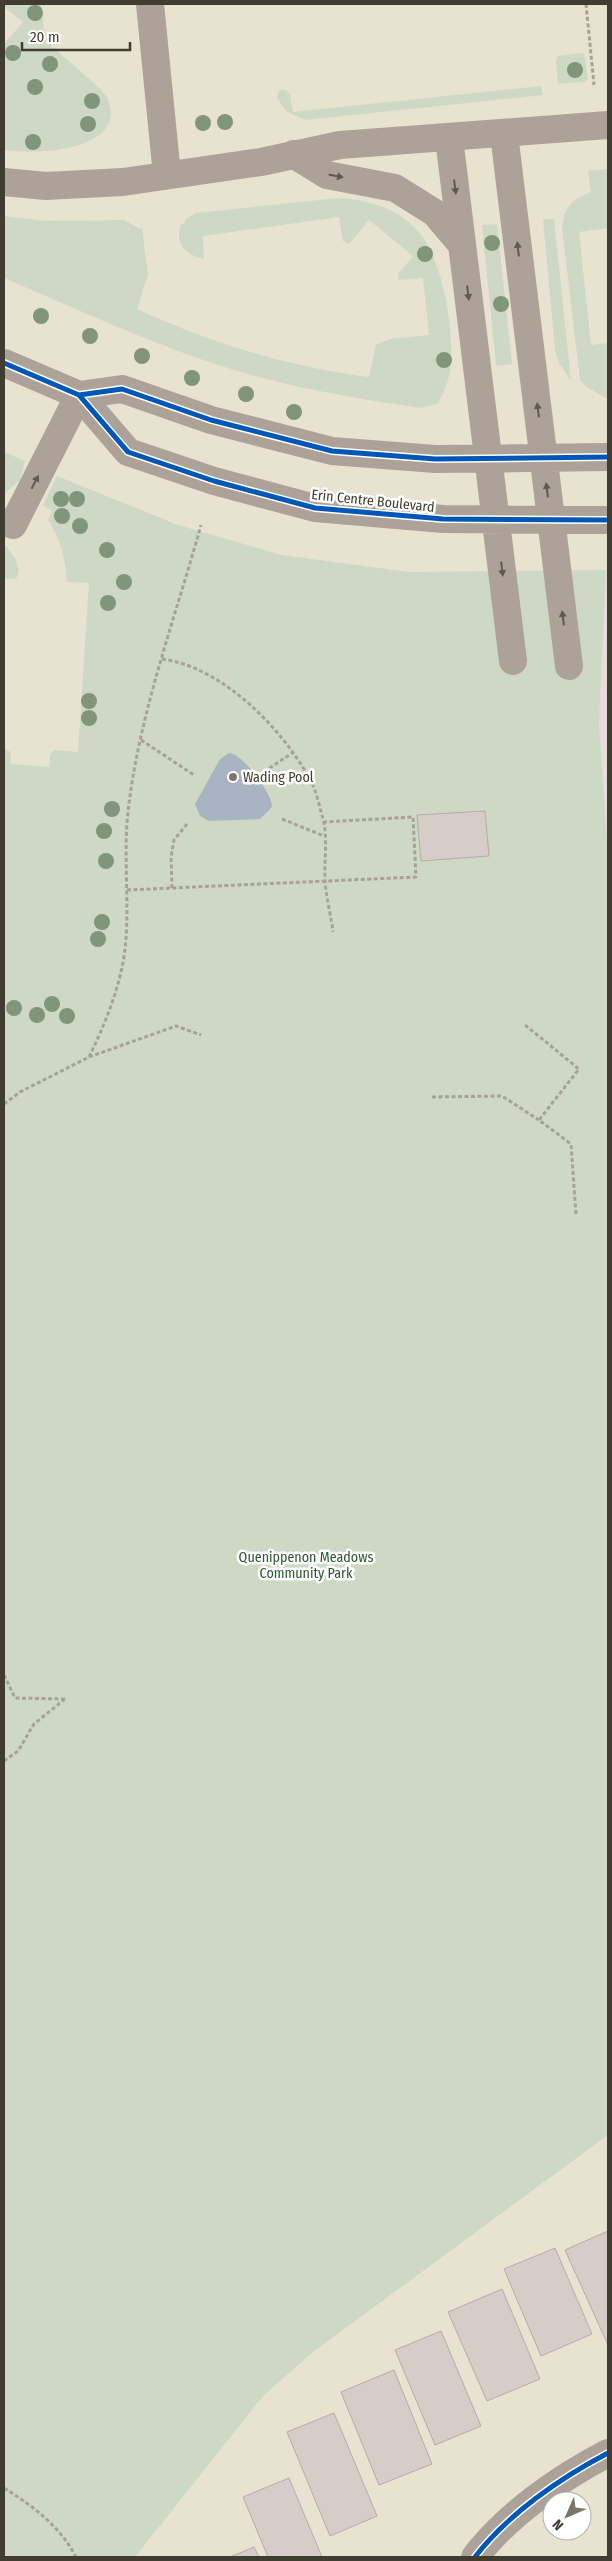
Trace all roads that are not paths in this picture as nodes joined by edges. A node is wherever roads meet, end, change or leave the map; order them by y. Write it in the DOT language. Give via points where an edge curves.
graph roads {
  1 [pos="150,4"];
  2 [pos="608,125"];
  3 [pos="504,134"];
  4 [pos="450,138"];
  5 [pos="293,154"];
  6 [pos="167,176"];
  7 [pos="4,182"];
  8 [pos="462,245"];
  9 [pos="4,363"];
  10 [pos="80,395"];
  11 [pos="608,456"];
  12 [pos="489,459"];
  13 [pos="544,459"];
  14 [pos="496,520"];
  15 [pos="608,520"];
  16 [pos="551,521"];
  17 [pos="9,523"];
  18 [pos="513,661"];
  19 [pos="569,666"];
  20 [pos="608,2453"];
  21 [pos="475,2557"];
  1 -- 6 [label="street"];
  2 -- 3 [label="street"];
  3 -- 4 [label="street"];
  13 -- 3 [label="street, one-way"];
  4 -- 5 [label="street" via="340,145"];
  4 -- 8 [label="street, one-way"];
  5 -- 6 [label="street"];
  5 -- 8 [label="street, one-way" via="327,175 395,188 435,213"];
  6 -- 7 [label="street" via="46,186"];
  8 -- 12 [label="street, one-way"];
  9 -- 10 [label="street, Erin Centre Boulevard"];
  10 -- 12 [label="street" via="122,389 211,420 332,451 435,460"];
  10 -- 14 [label="street, Erin Centre Boulevard" via="128,452 214,481 315,508 443,519"];
  17 -- 10 [label="street, one-way"];
  11 -- 13 [label="street"];
  12 -- 13 [label="street"];
  12 -- 14 [label="street"];
  16 -- 13 [label="street, one-way"];
  14 -- 16 [label="street, Erin Centre Boulevard"];
  14 -- 18 [label="street, one-way"];
  15 -- 16 [label="street, Erin Centre Boulevard"];
  19 -- 16 [label="street, one-way"];
  20 -- 21 [label="street" via="566,2476 493,2534"];
}
